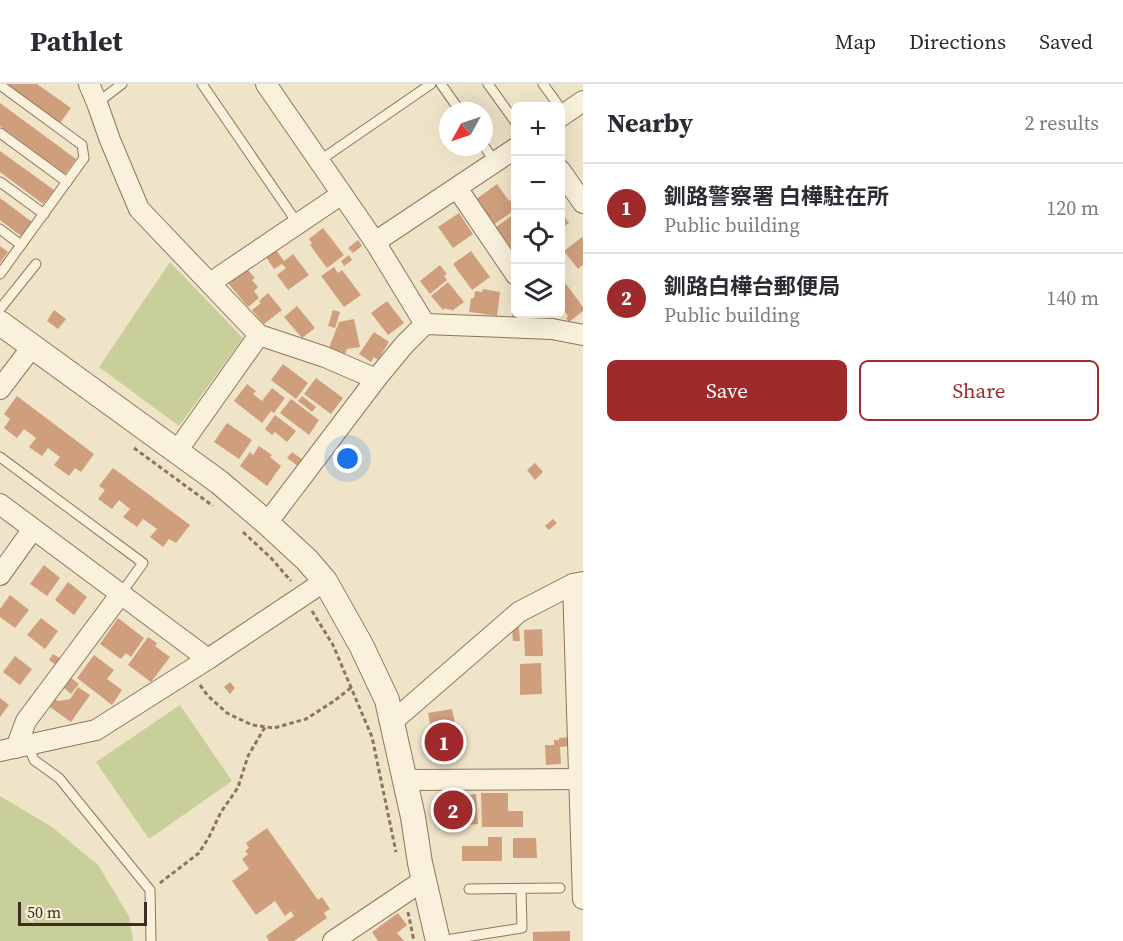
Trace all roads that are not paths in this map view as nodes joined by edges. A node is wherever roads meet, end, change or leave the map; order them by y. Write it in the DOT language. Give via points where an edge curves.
graph roads {
  1 [pos="89,84"];
  2 [pos="122,84"];
  3 [pos="202,84"];
  4 [pos="266,84"];
  5 [pos="431,84"];
  6 [pos="441,84"];
  7 [pos="488,84"];
  8 [pos="543,84"];
  9 [pos="0,85"];
  10 [pos="583,101"];
  11 [pos="454,102"];
  12 [pos="555,102"];
  13 [pos="97,103"];
  14 [pos="565,109"];
  15 [pos="511,116"];
  16 [pos="0,133"];
  17 [pos="511,149"];
  18 [pos="493,153"];
  19 [pos="487,156"];
  20 [pos="319,161"];
  21 [pos="565,176"];
  22 [pos="0,182"];
  23 [pos="67,182"];
  24 [pos="457,188"];
  25 [pos="342,194"];
  26 [pos="583,203"];
  27 [pos="44,214"];
  28 [pos="298,224"];
  29 [pos="0,229"];
  30 [pos="375,242"];
  31 [pos="21,245"];
  32 [pos="36,264"];
  33 [pos="511,268"];
  34 [pos="0,274"];
  35 [pos="210,283"];
  36 [pos="0,309"];
  37 [pos="547,321"];
  38 [pos="0,323"];
  39 [pos="425,324"];
  40 [pos="259,335"];
  41 [pos="583,335"];
  42 [pos="32,347"];
  43 [pos="376,378"];
  44 [pos="0,388"];
  45 [pos="177,451"];
  46 [pos="0,457"];
  47 [pos="0,504"];
  48 [pos="267,523"];
  49 [pos="33,530"];
  50 [pos="0,575"];
  51 [pos="325,581"];
  52 [pos="578,583"];
  53 [pos="120,595"];
  54 [pos="208,659"];
  55 [pos="392,722"];
  56 [pos="15,748"];
  57 [pos="581,779"];
  58 [pos="405,780"];
  59 [pos="424,880"];
  60 [pos="521,888"];
  61 [pos="560,888"];
  62 [pos="469,889"];
  63 [pos="583,899"];
  64 [pos="151,941"];
  65 [pos="333,941"];
  66 [pos="439,941"];
  1 -- 13 [label="street"];
  2 -- 13 [label="lane"];
  3 -- 28 [label="lane"];
  4 -- 20 [label="street"];
  5 -- 20 [label="lane"];
  6 -- 11 [label="lane"];
  7 -- 15 [label="lane"];
  8 -- 12 [label="lane"];
  9 -- 23 [label="lane" via="82,145 84,158"];
  10 -- 14 [label="street"];
  13 -- 35 [label="street" via="139,210"];
  16 -- 23 [label="lane"];
  17 -- 18 [label="street"];
  19 -- 24 [label="street"];
  20 -- 25 [label="street"];
  21 -- 26 [label="street"];
  22 -- 27 [label="lane"];
  23 -- 27 [label="lane"];
  24 -- 30 [label="street"];
  24 -- 33 [label="street"];
  25 -- 28 [label="street"];
  25 -- 30 [label="street"];
  27 -- 31 [label="lane"];
  28 -- 35 [label="street"];
  29 -- 31 [label="lane"];
  30 -- 39 [label="street"];
  31 -- 34 [label="lane"];
  32 -- 36 [label="lane"];
  35 -- 40 [label="street"];
  37 -- 39 [label="street"];
  37 -- 41 [label="street"];
  38 -- 42 [label="street"];
  39 -- 43 [label="street"];
  40 -- 43 [label="street"];
  40 -- 45 [label="street"];
  42 -- 44 [label="street"];
  42 -- 45 [label="street"];
  43 -- 48 [label="street"];
  45 -- 48 [label="street"];
  46 -- 53 [label="lane" via="143,562"];
  47 -- 49 [label="street"];
  48 -- 51 [label="street"];
  49 -- 50 [label="street"];
  49 -- 53 [label="street"];
  51 -- 54 [label="street"];
  51 -- 55 [label="street" via="361,645 387,700"];
  52 -- 55 [label="street" via="519,612"];
  52 -- 57 [label="street"];
  53 -- 54 [label="street"];
  53 -- 56 [label="street" via="26,721"];
  54 -- 56 [label="street" via="96,730"];
  55 -- 58 [label="street"];
  56 -- 64 [label="lane" via="59,778 150,890"];
  57 -- 58 [label="street"];
  57 -- 63 [label="street"];
  58 -- 59 [label="street"];
  59 -- 65 [label="street"];
  59 -- 66 [label="street"];
  60 -- 61 [label="lane"];
  60 -- 62 [label="lane"];
  60 -- 66 [label="lane" via="522,928"];
}
